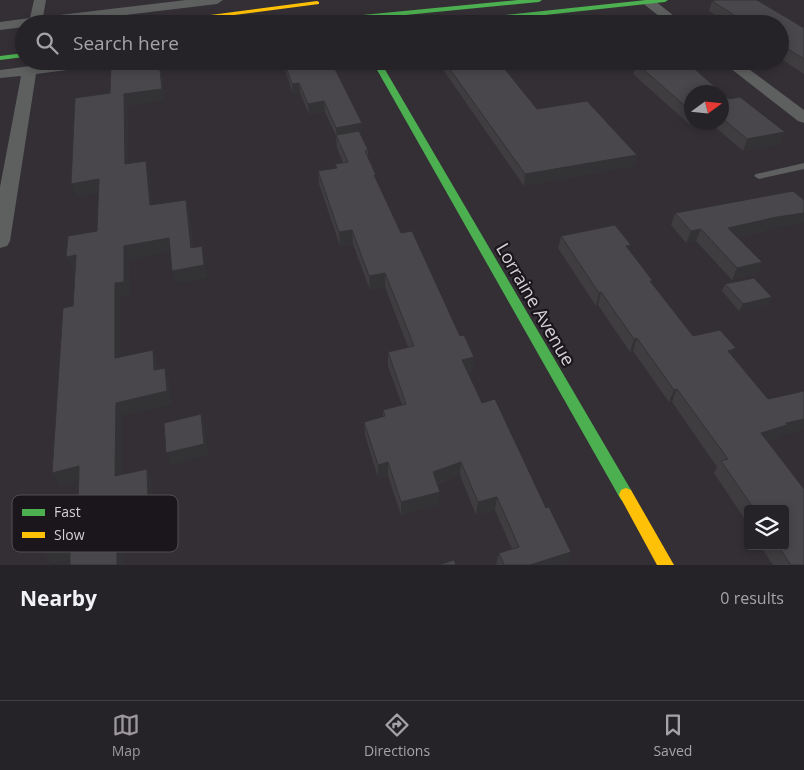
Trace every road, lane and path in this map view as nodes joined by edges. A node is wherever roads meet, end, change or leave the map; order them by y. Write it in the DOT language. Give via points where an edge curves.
graph roads {
  1 [pos="40,0"];
  2 [pos="217,0"];
  3 [pos="465,0"];
  4 [pos="539,0"];
  5 [pos="665,0"];
  6 [pos="329,1"];
  7 [pos="649,2"];
  8 [pos="37,15"];
  9 [pos="94,15"];
  10 [pos="218,15"];
  11 [pos="342,15"];
  12 [pos="383,15"];
  13 [pos="526,15"];
  14 [pos="666,15"];
  15 [pos="15,24"];
  16 [pos="0,26"];
  17 [pos="0,58"];
  18 [pos="15,61"];
  19 [pos="15,68"];
  20 [pos="25,70"];
  21 [pos="381,70"];
  22 [pos="740,70"];
  23 [pos="0,74"];
  24 [pos="804,118"];
  25 [pos="804,166"];
  26 [pos="759,176"];
  27 [pos="0,241"];
  28 [pos="666,565"];
  1 -- 8 [label="street"];
  2 -- 9 [label="street"];
  3 -- 11 [label="main road"];
  4 -- 12 [label="main road"];
  5 -- 7 [label="main road"];
  6 -- 10 [label="main road"];
  7 -- 13 [label="main road"];
  7 -- 14 [label="street"];
  15 -- 16 [label="street"];
  17 -- 18 [label="main road"];
  19 -- 23 [label="street"];
  20 -- 27 [label="street"];
  21 -- 28 [label="main road, Lorraine Avenue"];
  22 -- 24 [label="street"];
  25 -- 26 [label="lane"];
}
